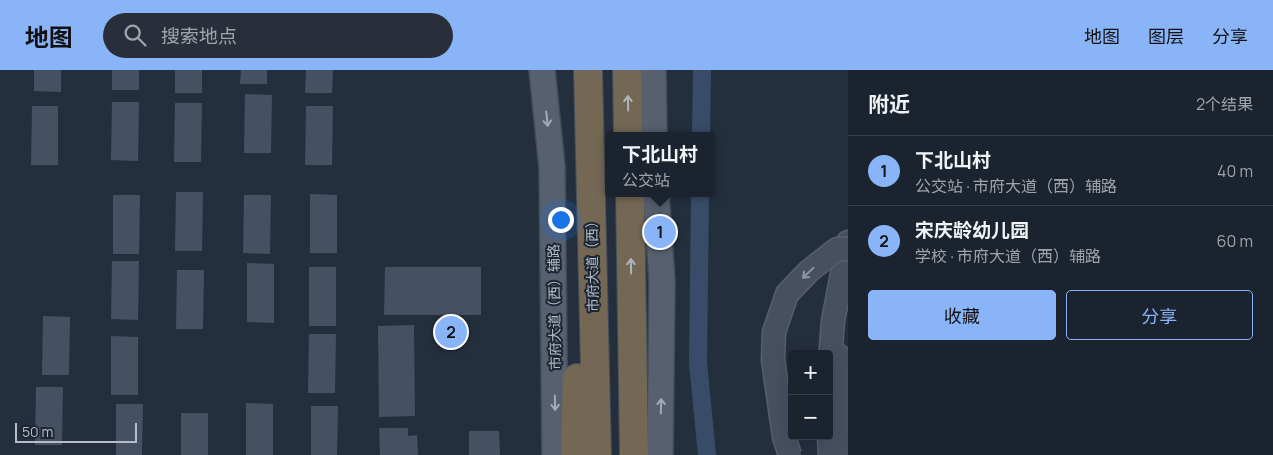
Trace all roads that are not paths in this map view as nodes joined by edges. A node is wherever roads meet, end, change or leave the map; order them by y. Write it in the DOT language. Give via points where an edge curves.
graph roads {
  1 [pos="542,70"];
  2 [pos="588,70"];
  3 [pos="627,70"];
  4 [pos="652,70"];
  5 [pos="628,132"];
  6 [pos="654,132"];
  7 [pos="590,174"];
  8 [pos="630,197"];
  9 [pos="656,197"];
  10 [pos="848,242"];
  11 [pos="848,249"];
  12 [pos="631,296"];
  13 [pos="833,321"];
  14 [pos="831,350"];
  15 [pos="829,440"];
  16 [pos="848,446"];
  17 [pos="555,455"];
  18 [pos="575,455"];
  19 [pos="597,455"];
  20 [pos="634,455"];
  21 [pos="646,455"];
  22 [pos="660,455"];
  23 [pos="790,455"];
  24 [pos="830,455"];
  1 -- 17 [label="main road, 市府大道（西）辅路, one-way" via="552,168"];
  2 -- 7 [label="highway, 市府大道（西）"];
  5 -- 3 [label="highway, one-way"];
  4 -- 6 [label="main road"];
  7 -- 18 [label="highway" via="579,324"];
  7 -- 19 [label="highway, 市府大道（西）"];
  12 -- 8 [label="highway, one-way"];
  22 -- 9 [label="main road, one-way" via="662,282"];
  10 -- 13 [label="main road"];
  11 -- 23 [label="main road, one-way, bridge" via="837,249 787,294 774,332 773,360 784,437"];
  12 -- 20 [label="highway"];
  12 -- 21 [label="highway"];
  13 -- 14 [label="main road"];
  13 -- 16 [label="main road" via="842,427"];
  15 -- 24 [label="main road"];
}
